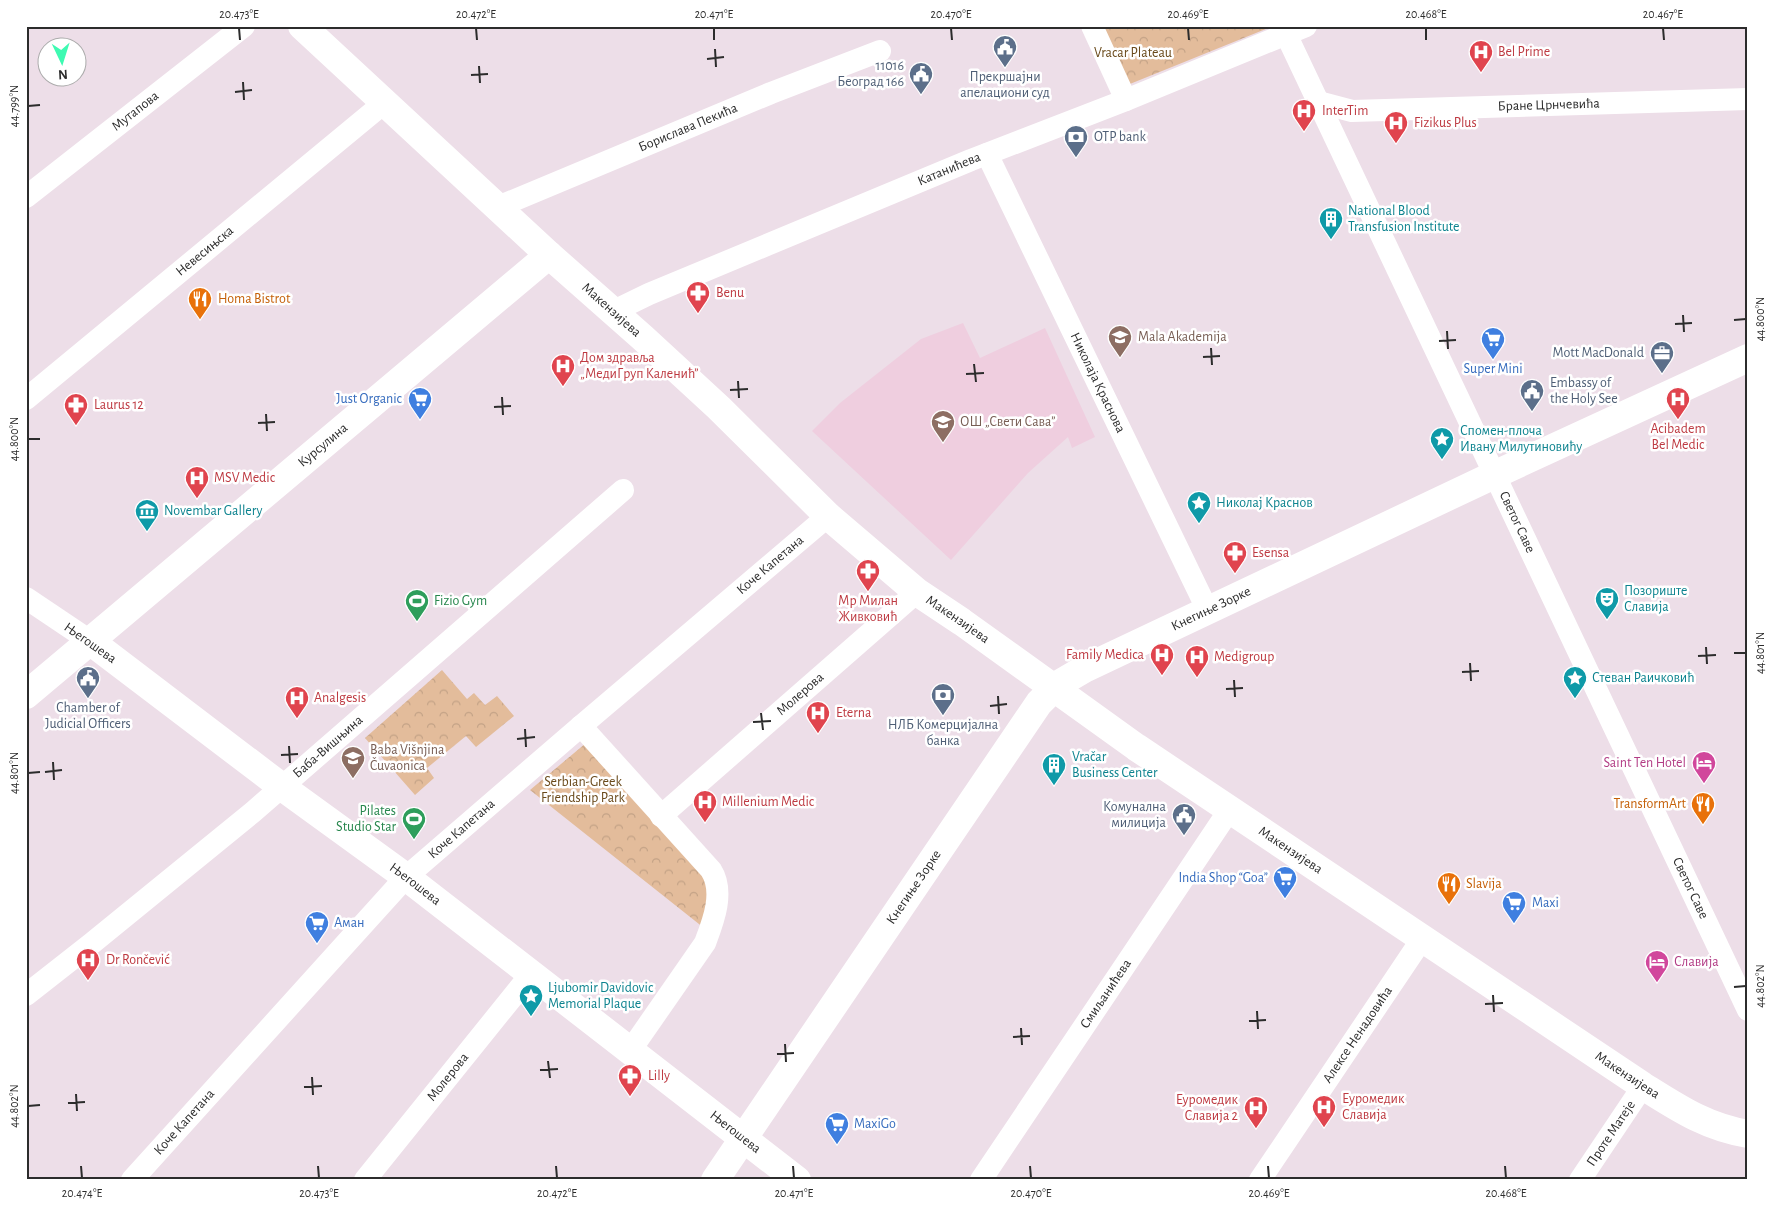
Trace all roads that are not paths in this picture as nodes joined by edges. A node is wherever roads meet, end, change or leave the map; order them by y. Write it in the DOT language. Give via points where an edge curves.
graph roads {
  1 [pos="244,26"];
  2 [pos="302,26"];
  3 [pos="1092,26"];
  4 [pos="1296,30"];
  5 [pos="880,51"];
  6 [pos="1748,99"];
  7 [pos="1126,100"];
  8 [pos="1318,102"];
  9 [pos="384,103"];
  10 [pos="1352,111"];
  11 [pos="1337,142"];
  12 [pos="987,154"];
  13 [pos="26,197"];
  14 [pos="498,206"];
  15 [pos="549,255"];
  16 [pos="614,311"];
  17 [pos="1748,358"];
  18 [pos="26,399"];
  19 [pos="1494,475"];
  20 [pos="623,490"];
  21 [pos="828,516"];
  22 [pos="916,592"];
  23 [pos="26,598"];
  24 [pos="1208,611"];
  25 [pos="90,642"];
  26 [pos="1053,688"];
  27 [pos="26,695"];
  28 [pos="580,726"];
  29 [pos="282,787"];
  30 [pos="1230,809"];
  31 [pos="661,816"];
  32 [pos="406,877"];
  33 [pos="1422,939"];
  34 [pos="531,974"];
  35 [pos="26,995"];
  36 [pos="1748,1010"];
  37 [pos="630,1051"];
  38 [pos="1643,1086"];
  39 [pos="1690,1116"];
  40 [pos="1748,1134"];
  41 [pos="743,1139"];
  42 [pos="1748,1152"];
  43 [pos="132,1180"];
  44 [pos="365,1180"];
  45 [pos="715,1180"];
  46 [pos="797,1180"];
  47 [pos="981,1180"];
  48 [pos="1260,1180"];
  49 [pos="1580,1180"];
  1 -- 13 [label="street, Мутапова"];
  2 -- 9 [label="street, Макензијева"];
  3 -- 7 [label="street"];
  4 -- 7 [label="street, Катанићева"];
  4 -- 8 [label="street, Светог Саве"];
  5 -- 14 [label="street, Борислава Пекића"];
  6 -- 10 [label="street, Бране Црнчевића"];
  7 -- 12 [label="street, Катанићева"];
  8 -- 10 [label="street, Бране Црнчевића"];
  8 -- 11 [label="street, Светог Саве"];
  9 -- 14 [label="street, Макензијева"];
  9 -- 18 [label="street, Невесињска"];
  10 -- 11 [label="street" via="1338,127"];
  11 -- 19 [label="street, Светог Саве"];
  12 -- 16 [label="street, Катанићева"];
  12 -- 24 [label="street, Николаја Краснова"];
  14 -- 15 [label="street, Макензијева"];
  15 -- 16 [label="street, Макензијева"];
  15 -- 25 [label="street, Курсулина"];
  16 -- 21 [label="street, Макензијева" via="719,408"];
  17 -- 19 [label="street, Кнегиње Зорке"];
  19 -- 24 [label="street, Кнегиње Зорке"];
  19 -- 36 [label="street, Светог Саве"];
  20 -- 29 [label="street, Баба-Вишњина"];
  21 -- 22 [label="street, Макензијева"];
  21 -- 28 [label="street, Коче Капетана"];
  22 -- 26 [label="street, Макензијева"];
  22 -- 31 [label="street, Молерова"];
  23 -- 25 [label="street, Његошева"];
  24 -- 26 [label="street, Кнегиње Зорке" via="1086,668"];
  25 -- 27 [label="street, Курсулина"];
  25 -- 29 [label="street, Његошева"];
  26 -- 30 [label="street, Макензијева"];
  26 -- 41 [label="street, Кнегиње Зорке" via="1039,703"];
  28 -- 31 [label="street"];
  28 -- 32 [label="street, Коче Капетана"];
  29 -- 32 [label="street, Његошева"];
  29 -- 35 [label="street, Баба-Вишњина"];
  30 -- 33 [label="street, Макензијева"];
  30 -- 47 [label="street, Смиљанићева"];
  31 -- 37 [label="street" via="714,874 716,909 705,943"];
  32 -- 34 [label="street, Његошева"];
  32 -- 43 [label="street, Коче Капетана"];
  33 -- 38 [label="street, Макензијева"];
  33 -- 48 [label="street, Алексе Ненадовића"];
  34 -- 37 [label="street, Његошева"];
  34 -- 44 [label="street, Молерова"];
  37 -- 41 [label="street, Његошева"];
  38 -- 39 [label="street, Макензијева"];
  38 -- 49 [label="street, Проте Матеје"];
  39 -- 40 [label="street, Макензијева"];
  39 -- 42 [label="street, Макензијева"];
  41 -- 45 [label="street, Кнегиње Зорке"];
  41 -- 46 [label="street, Његошева"];
}
